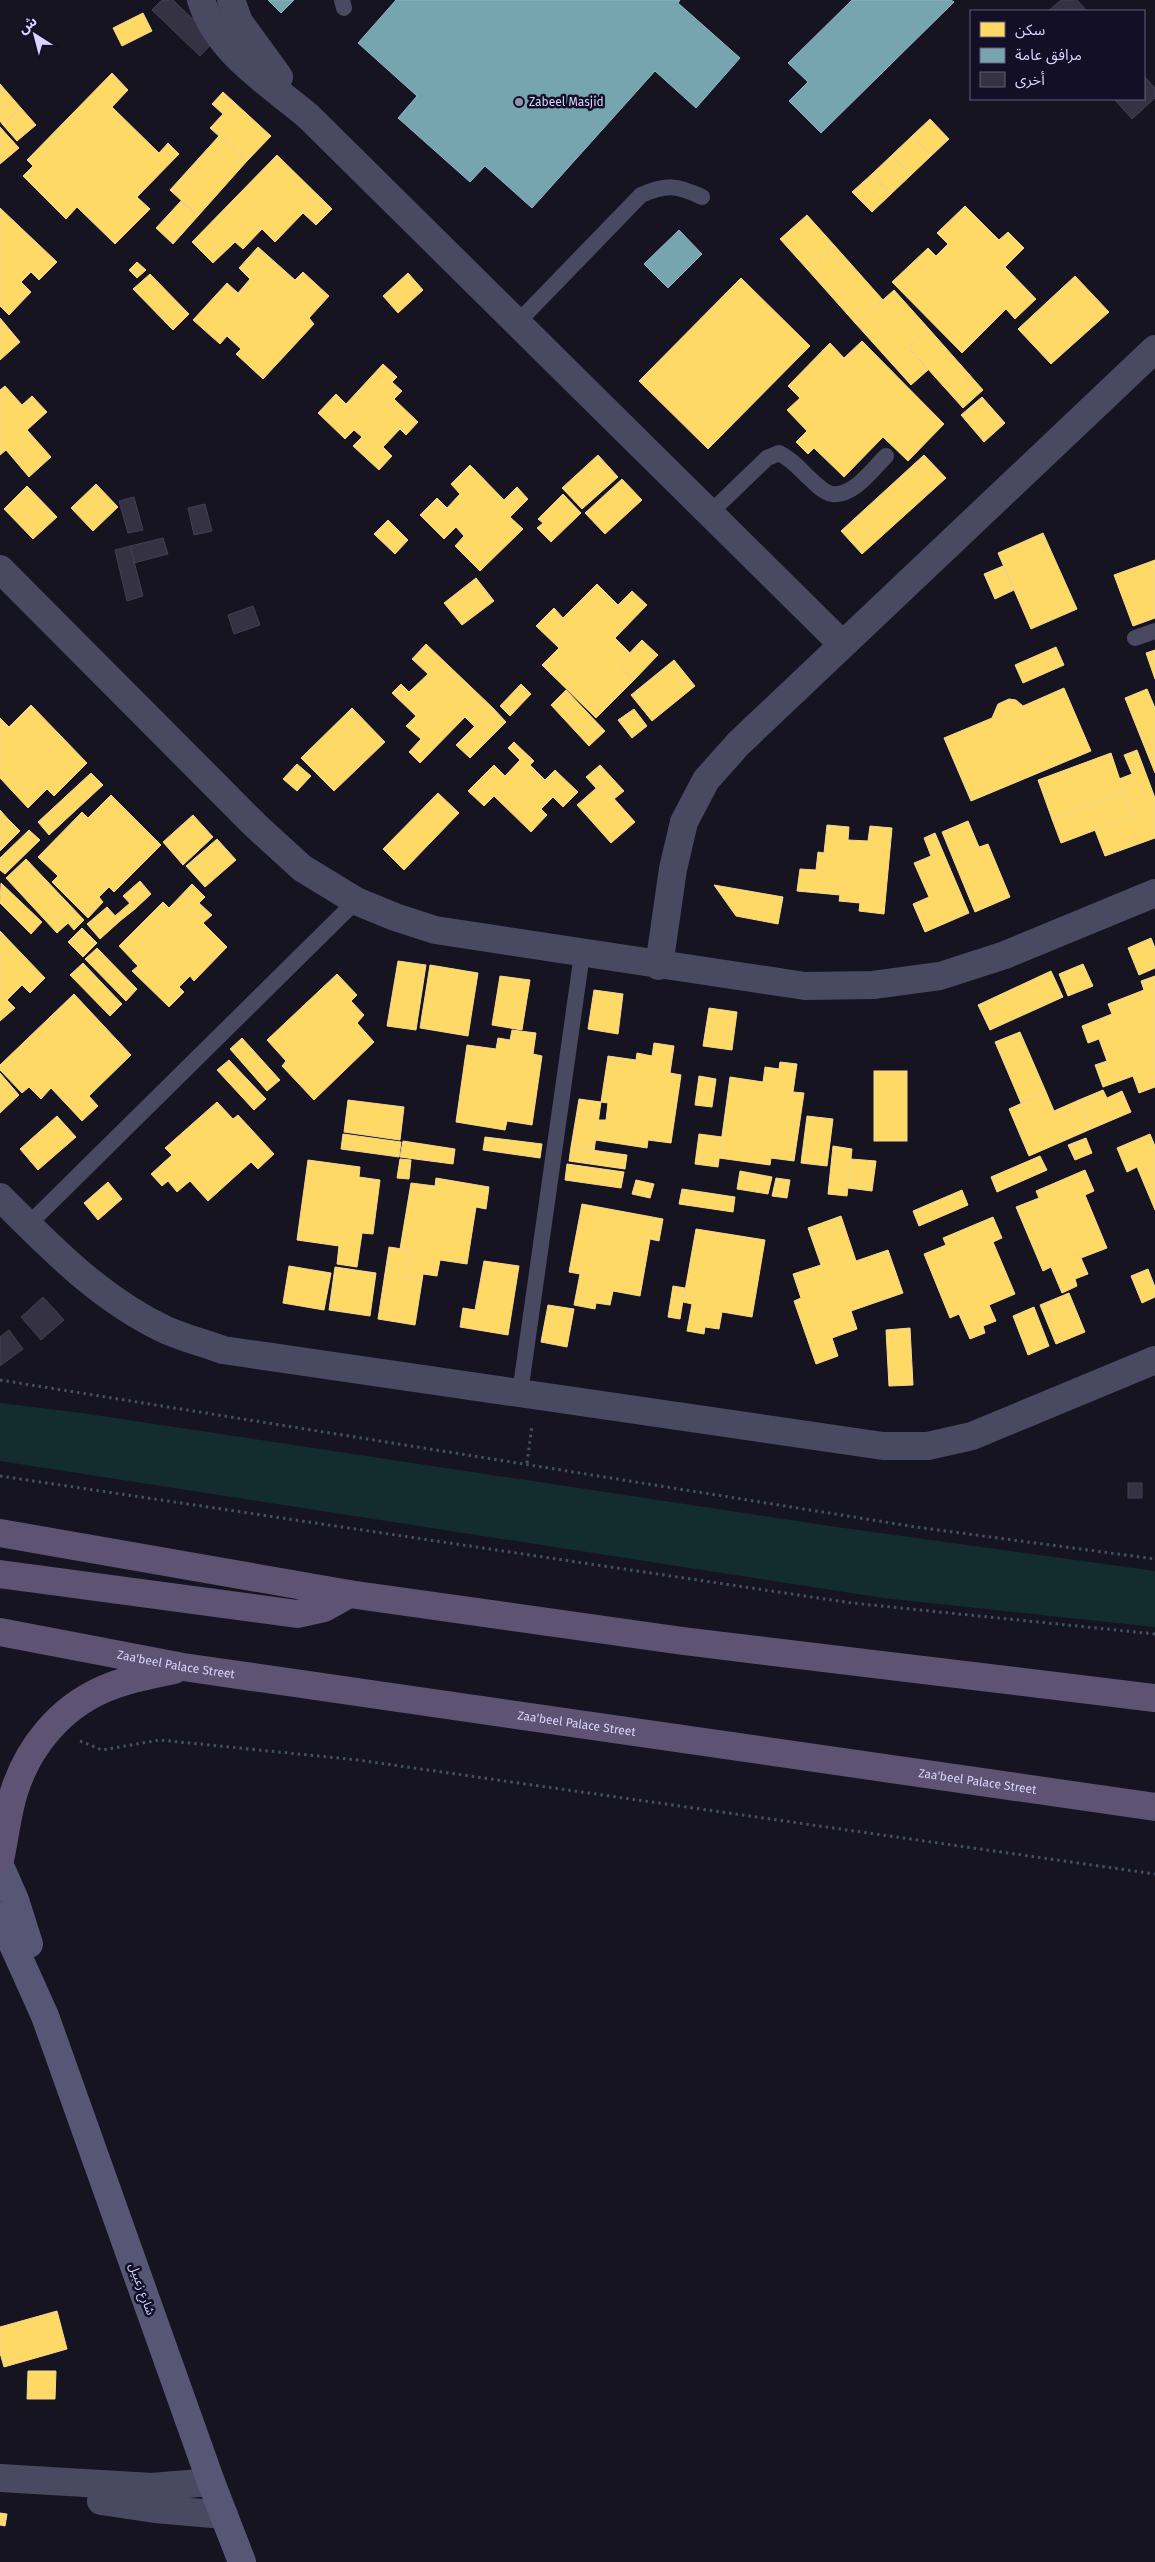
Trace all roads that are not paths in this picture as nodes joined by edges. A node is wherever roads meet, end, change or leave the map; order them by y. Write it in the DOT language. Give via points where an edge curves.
graph roads {
  1 [pos="201,0"];
  2 [pos="231,0"];
  3 [pos="308,116"];
  4 [pos="702,197"];
  5 [pos="518,322"];
  6 [pos="1155,349"];
  7 [pos="886,456"];
  8 [pos="710,512"];
  9 [pos="2,576"];
  10 [pos="1155,632"];
  11 [pos="1135,638"];
  12 [pos="842,644"];
  13 [pos="1155,893"];
  14 [pos="356,901"];
  15 [pos="582,954"];
  16 [pos="659,966"];
  17 [pos="0,1197"];
  18 [pos="28,1225"];
  19 [pos="1155,1360"];
  20 [pos="528,1394"];
  21 [pos="0,1533"];
  22 [pos="0,1574"];
  23 [pos="349,1594"];
  24 [pos="0,1632"];
  25 [pos="183,1667"];
  26 [pos="1155,1698"];
  27 [pos="1155,1807"];
  28 [pos="0,1860"];
  29 [pos="0,1866"];
  30 [pos="0,1916"];
  31 [pos="45,2016"];
  32 [pos="11,2479"];
  33 [pos="211,2482"];
  34 [pos="224,2514"];
  35 [pos="242,2562"];
  1 -- 3 [label="street" via="206,17 220,40"];
  2 -- 3 [label="street" via="239,22"];
  3 -- 5 [label="street"];
  4 -- 5 [label="lane" via="683,188 661,187 641,195"];
  5 -- 8 [label="street"];
  6 -- 12 [label="street"];
  7 -- 8 [label="lane" via="857,485 832,494 822,489 790,458 779,454 767,458"];
  8 -- 12 [label="street"];
  9 -- 14 [label="street" via="255,825 302,868"];
  10 -- 11 [label="lane"];
  12 -- 16 [label="street" via="738,744 706,780 684,822 673,869"];
  13 -- 16 [label="street" via="1005,955 940,976 873,985 805,986"];
  14 -- 15 [label="street" via="435,930"];
  14 -- 18 [label="lane"];
  15 -- 16 [label="street"];
  15 -- 20 [label="lane"];
  17 -- 18 [label="street"];
  18 -- 20 [label="street" via="114,1301 166,1330 223,1350"];
  19 -- 20 [label="street" via="972,1436 928,1446 883,1446"];
  21 -- 23 [label="main road"];
  22 -- 23 [label="main road" via="297,1614 324,1608"];
  23 -- 26 [label="main road" via="683,1641"];
  24 -- 25 [label="main road, Zaa'beel Palace Street"];
  25 -- 27 [label="main road, Zaa'beel Palace Street"];
  25 -- 28 [label="main road" via="104,1688 60,1717 30,1755 16,1787"];
  29 -- 31 [label="street, شارع زعبيل" via="28,1938"];
  30 -- 31 [label="street, شارع زعبيل"];
  31 -- 33 [label="street, شارع زعبيل"];
  32 -- 33 [label="street" via="152,2488"];
  32 -- 34 [label="street" via="115,2503"];
  33 -- 34 [label="street, شارع زعبيل"];
  34 -- 35 [label="street, شارع زعبيل"];
}
